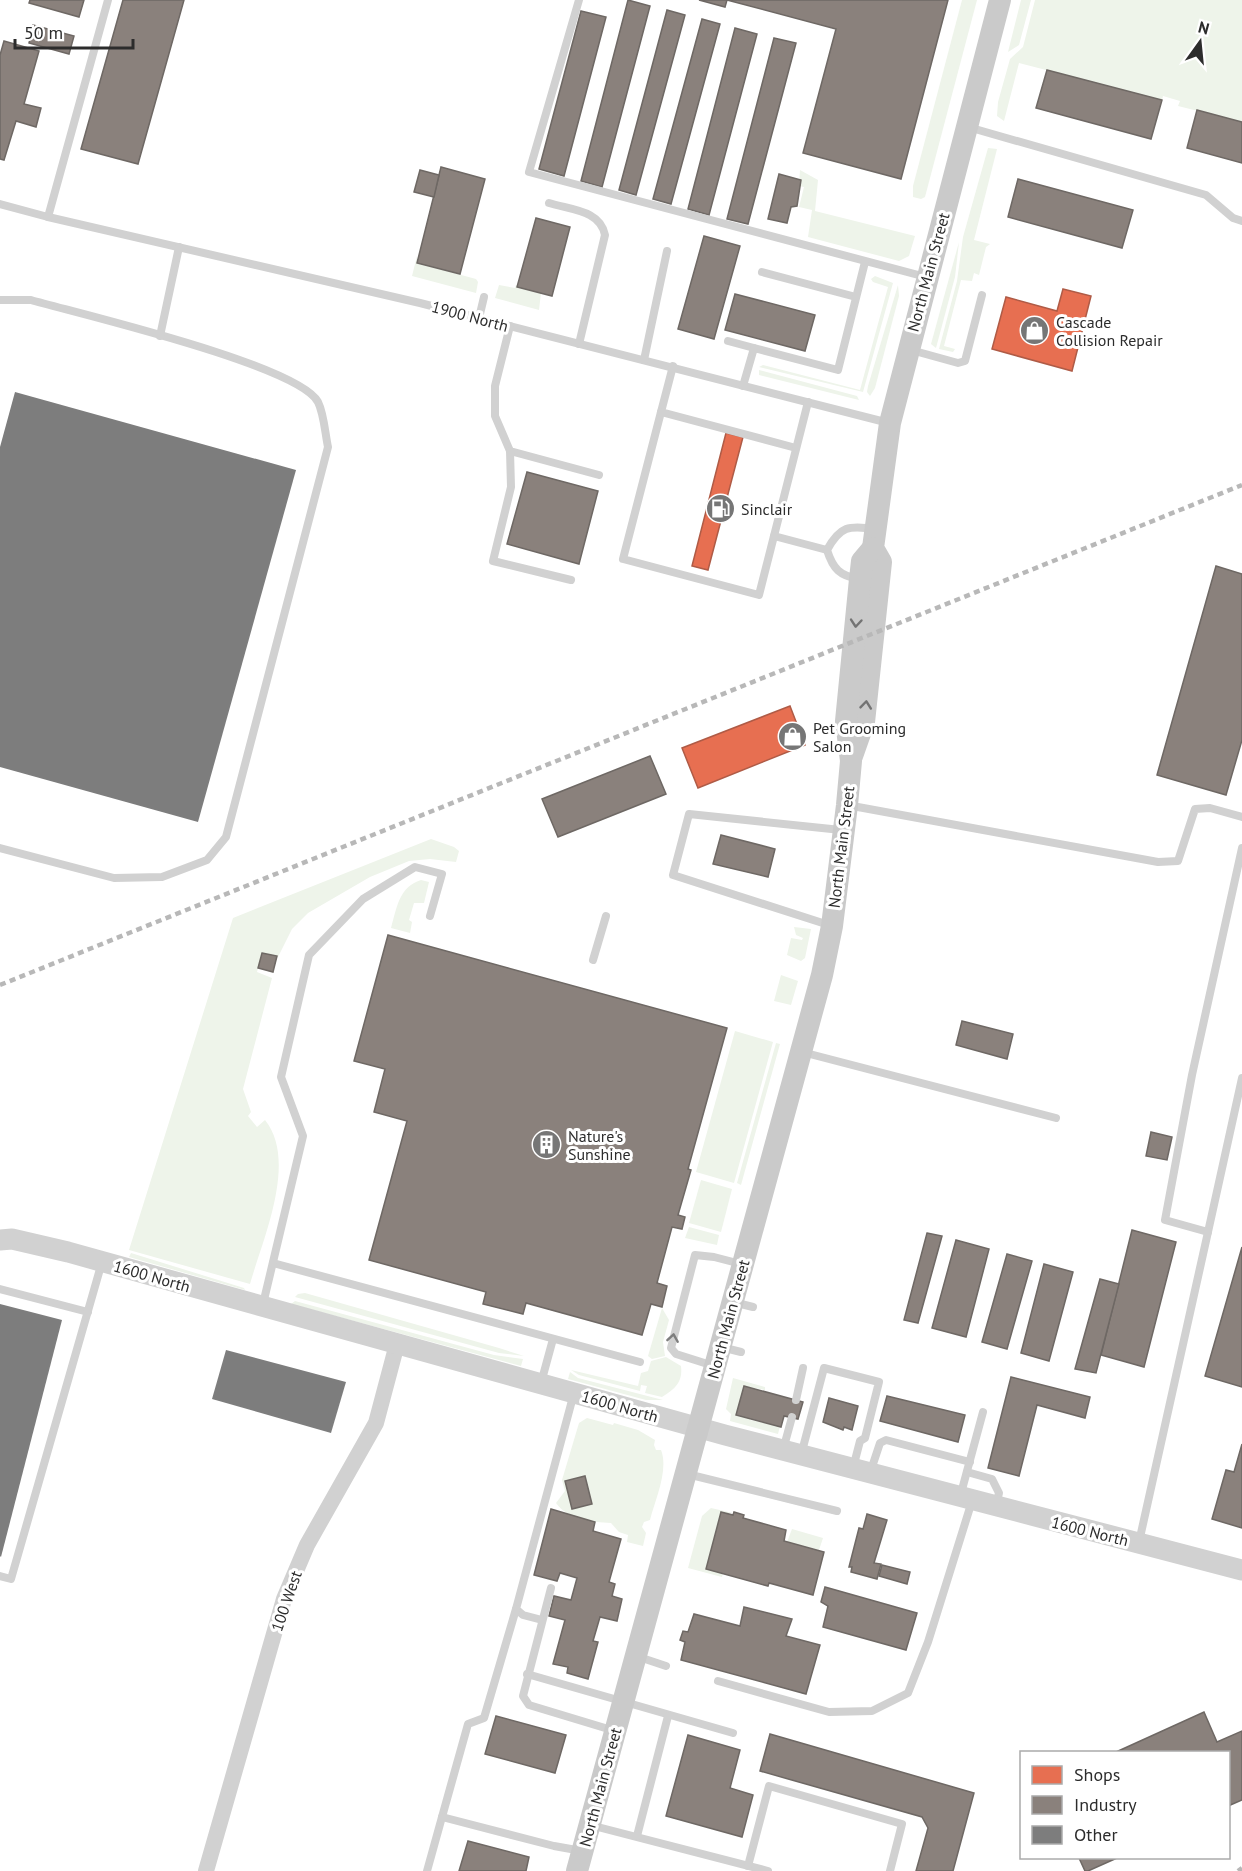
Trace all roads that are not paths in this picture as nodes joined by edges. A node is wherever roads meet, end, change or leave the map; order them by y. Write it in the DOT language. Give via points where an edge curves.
graph roads {
  1 [pos="108,0"];
  2 [pos="579,0"];
  3 [pos="1000,0"];
  4 [pos="967,127"];
  5 [pos="0,204"];
  6 [pos="549,204"];
  7 [pos="48,217"];
  8 [pos="1242,221"];
  9 [pos="179,247"];
  10 [pos="668,251"];
  11 [pos="865,262"];
  12 [pos="762,272"];
  13 [pos="926,278"];
  14 [pos="982,295"];
  15 [pos="484,297"];
  16 [pos="856,297"];
  17 [pos="0,300"];
  18 [pos="479,318"];
  19 [pos="510,326"];
  20 [pos="160,336"];
  21 [pos="728,341"];
  22 [pos="579,344"];
  23 [pos="754,348"];
  24 [pos="908,349"];
  25 [pos="644,360"];
  26 [pos="673,366"];
  27 [pos="743,386"];
  28 [pos="808,402"];
  29 [pos="661,412"];
  30 [pos="890,423"];
  31 [pos="796,447"];
  32 [pos="510,451"];
  33 [pos="599,475"];
  34 [pos="774,536"];
  35 [pos="874,538"];
  36 [pos="827,550"];
  37 [pos="860,579"];
  38 [pos="571,580"];
  39 [pos="851,761"];
  40 [pos="847,805"];
  41 [pos="1242,817"];
  42 [pos="842,830"];
  43 [pos="0,848"];
  44 [pos="1242,849"];
  45 [pos="430,916"];
  46 [pos="606,916"];
  47 [pos="832,926"];
  48 [pos="593,960"];
  49 [pos="802,1052"];
  50 [pos="1242,1078"];
  51 [pos="1056,1118"];
  52 [pos="1208,1232"];
  53 [pos="0,1240"];
  54 [pos="103,1261"];
  55 [pos="273,1263"];
  56 [pos="743,1264"];
  57 [pos="0,1288"];
  58 [pos="262,1308"];
  59 [pos="88,1312"];
  60 [pos="553,1339"];
  61 [pos="397,1344"];
  62 [pos="726,1355"];
  63 [pos="640,1362"];
  64 [pos="803,1368"];
  65 [pos="541,1383"];
  66 [pos="574,1393"];
  67 [pos="796,1400"];
  68 [pos="983,1412"];
  69 [pos="792,1418"];
  70 [pos="698,1428"];
  71 [pos="792,1453"];
  72 [pos="970,1462"];
  73 [pos="861,1471"];
  74 [pos="967,1472"];
  75 [pos="686,1474"];
  76 [pos="966,1499"];
  77 [pos="996,1507"];
  78 [pos="837,1511"];
  79 [pos="1139,1543"];
  80 [pos="1242,1570"];
  81 [pos="0,1576"];
  82 [pos="550,1588"];
  83 [pos="516,1609"];
  84 [pos="542,1620"];
  85 [pos="636,1656"];
  86 [pos="666,1666"];
  87 [pos="527,1674"];
  88 [pos="718,1680"];
  89 [pos="623,1702"];
  90 [pos="668,1716"];
  91 [pos="615,1731"];
  92 [pos="733,1733"];
  93 [pos="442,1817"];
  94 [pos="590,1825"];
  95 [pos="637,1836"];
  96 [pos="580,1861"];
  97 [pos="748,1866"];
  98 [pos="206,1871"];
  99 [pos="427,1871"];
  100 [pos="768,1871"];
  101 [pos="890,1871"];
  1 -- 7 [label="lane"];
  2 -- 11 [label="lane" via="529,172"];
  3 -- 4 [label="main road, North Main Street"];
  4 -- 8 [label="lane" via="1206,195"];
  4 -- 13 [label="main road, North Main Street"];
  5 -- 7 [label="lane, 1900 North"];
  6 -- 22 [label="lane" via="597,217 603,225 605,235"];
  7 -- 9 [label="lane, 1900 North"];
  9 -- 18 [label="lane, 1900 North"];
  9 -- 20 [label="lane"];
  10 -- 25 [label="lane"];
  11 -- 13 [label="lane"];
  11 -- 16 [label="lane"];
  12 -- 16 [label="lane"];
  13 -- 24 [label="main road, North Main Street"];
  14 -- 24 [label="lane" via="965,361 958,363"];
  15 -- 18 [label="lane"];
  16 -- 23 [label="lane" via="837,370"];
  17 -- 20 [label="lane" via="31,300"];
  18 -- 19 [label="lane, 1900 North"];
  19 -- 22 [label="lane, 1900 North"];
  19 -- 32 [label="lane" via="495,386 495,416"];
  20 -- 43 [label="lane" via="231,356 288,378 318,401 328,447 226,837 207,860 162,877 114,878"];
  21 -- 23 [label="lane"];
  22 -- 25 [label="lane, 1900 North"];
  23 -- 27 [label="lane"];
  24 -- 30 [label="main road, North Main Street"];
  25 -- 26 [label="lane, 1900 North"];
  26 -- 27 [label="lane, 1900 North"];
  26 -- 29 [label="lane"];
  27 -- 28 [label="lane, 1900 North"];
  28 -- 30 [label="lane, 1900 North"];
  28 -- 31 [label="lane"];
  29 -- 31 [label="lane"];
  29 -- 34 [label="lane" via="623,559 759,595"];
  30 -- 35 [label="main road, North Main Street"];
  31 -- 34 [label="lane"];
  32 -- 33 [label="lane"];
  32 -- 38 [label="lane" via="511,487 494,561"];
  34 -- 36 [label="lane"];
  35 -- 36 [label="lane" via="852,525 835,536"];
  35 -- 37 [label="main road, North Main Street" via="862,561"];
  39 -- 35 [label="main road, North Main Street, one-way" via="864,722 881,562"];
  36 -- 37 [label="lane" via="832,565 844,577"];
  37 -- 39 [label="main road, North Main Street, one-way" via="846,721"];
  39 -- 40 [label="main road, North Main Street"];
  40 -- 41 [label="lane" via="1158,862 1178,861 1195,809 1210,808"];
  40 -- 42 [label="main road, North Main Street"];
  42 -- 47 [label="main road, North Main Street"];
  42 -- 47 [label="lane" via="689,814 673,875"];
  44 -- 52 [label="lane" via="1192,1075 1165,1220"];
  45 -- 55 [label="lane" via="442,874 415,867 363,899 309,955 281,1077 303,1136"];
  46 -- 48 [label="lane"];
  47 -- 49 [label="main road, North Main Street"];
  49 -- 51 [label="lane"];
  49 -- 56 [label="main road, North Main Street"];
  50 -- 52 [label="lane"];
  52 -- 79 [label="lane"];
  53 -- 54 [label="street, 1600 North" via="12,1239"];
  54 -- 58 [label="street, 1600 North"];
  54 -- 59 [label="lane"];
  55 -- 58 [label="lane"];
  55 -- 60 [label="lane"];
  56 -- 62 [label="main road, North Main Street" via="743,1305"];
  62 -- 56 [label="lane, one-way" via="676,1354 671,1348 695,1255"];
  57 -- 59 [label="lane"];
  58 -- 61 [label="street, 1600 North"];
  59 -- 81 [label="lane" via="11,1579"];
  60 -- 63 [label="lane"];
  60 -- 65 [label="lane"];
  61 -- 65 [label="street, 1600 North"];
  61 -- 98 [label="street, 100 West" via="376,1422 307,1545 284,1599"];
  62 -- 70 [label="main road, North Main Street"];
  64 -- 67 [label="lane"];
  65 -- 66 [label="street, 1600 North"];
  66 -- 70 [label="street, 1600 North"];
  66 -- 83 [label="lane"];
  68 -- 72 [label="lane"];
  69 -- 71 [label="lane"];
  70 -- 71 [label="street, 1600 North"];
  70 -- 75 [label="main road, North Main Street"];
  71 -- 73 [label="street, 1600 North"];
  71 -- 73 [label="lane" via="824,1368 879,1382 865,1437 860,1441"];
  72 -- 73 [label="lane" via="886,1440"];
  72 -- 74 [label="lane"];
  73 -- 76 [label="street, 1600 North"];
  74 -- 76 [label="lane"];
  74 -- 77 [label="lane" via="997,1484"];
  75 -- 78 [label="lane"];
  75 -- 85 [label="main road, North Main Street"];
  76 -- 77 [label="street, 1600 North"];
  76 -- 88 [label="lane" via="928,1642 908,1693 872,1711 829,1712"];
  77 -- 79 [label="street, 1600 North"];
  79 -- 80 [label="street, 1600 North"];
  82 -- 84 [label="lane"];
  83 -- 84 [label="lane"];
  83 -- 93 [label="lane" via="484,1718 468,1724"];
  84 -- 87 [label="lane"];
  85 -- 86 [label="lane"];
  85 -- 89 [label="main road, North Main Street"];
  87 -- 89 [label="lane"];
  87 -- 91 [label="lane" via="523,1696 529,1705"];
  89 -- 90 [label="lane"];
  89 -- 91 [label="main road, North Main Street"];
  90 -- 92 [label="lane"];
  90 -- 95 [label="lane"];
  91 -- 94 [label="main road, North Main Street"];
  93 -- 96 [label="lane" via="554,1846"];
  93 -- 99 [label="lane"];
  94 -- 95 [label="lane"];
  94 -- 96 [label="main road, North Main Street"];
  95 -- 97 [label="lane"];
  97 -- 100 [label="lane"];
  97 -- 101 [label="lane" via="769,1786 902,1824"];
}
